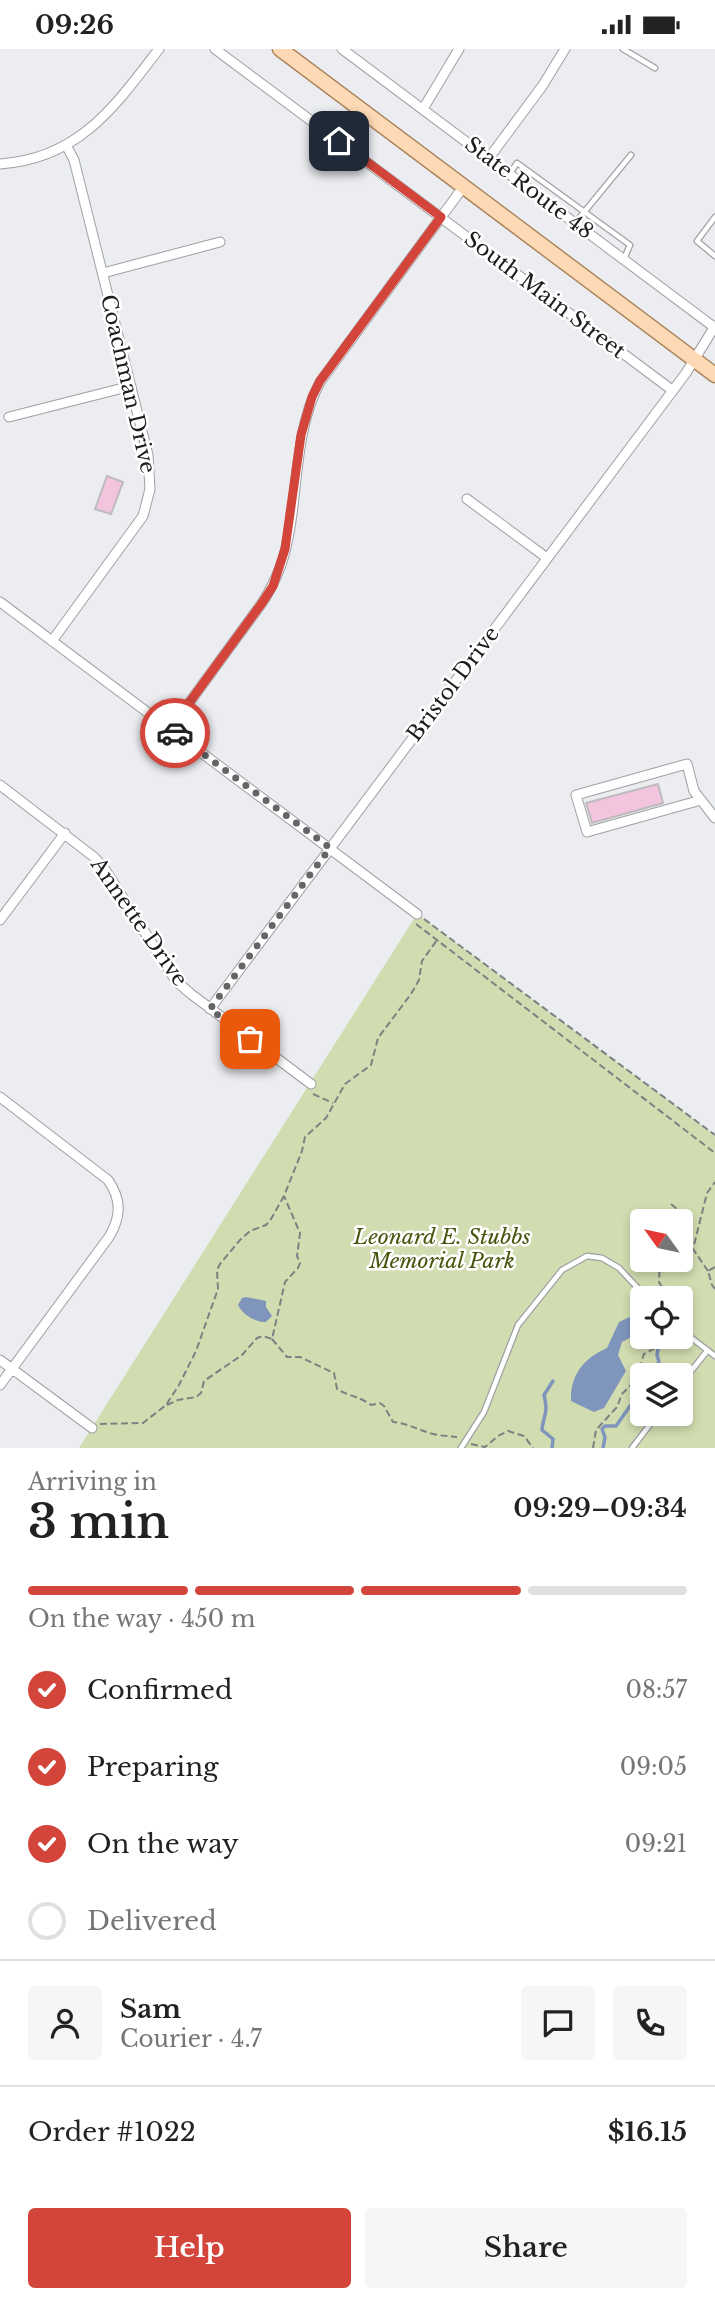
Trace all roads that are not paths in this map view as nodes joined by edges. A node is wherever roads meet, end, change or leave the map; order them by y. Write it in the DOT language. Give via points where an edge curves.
graph roads {
  1 [pos="159,49"];
  2 [pos="215,49"];
  3 [pos="280,49"];
  4 [pos="342,49"];
  5 [pos="459,49"];
  6 [pos="565,49"];
  7 [pos="623,49"];
  8 [pos="655,68"];
  9 [pos="423,109"];
  10 [pos="66,145"];
  11 [pos="631,155"];
  12 [pos="489,158"];
  13 [pos="0,164"];
  14 [pos="510,173"];
  15 [pos="464,186"];
  16 [pos="585,212"];
  17 [pos="441,217"];
  18 [pos="715,217"];
  19 [pos="575,222"];
  20 [pos="220,242"];
  21 [pos="715,255"];
  22 [pos="624,259"];
  23 [pos="103,273"];
  24 [pos="715,327"];
  25 [pos="695,359"];
  26 [pos="715,375"];
  27 [pos="131,386"];
  28 [pos="672,390"];
  29 [pos="9,417"];
  30 [pos="467,499"];
  31 [pos="547,558"];
  32 [pos="0,602"];
  33 [pos="52,641"];
  34 [pos="170,729"];
  35 [pos="0,785"];
  36 [pos="701,800"];
  37 [pos="715,818"];
  38 [pos="65,833"];
  39 [pos="330,848"];
  40 [pos="416,918"];
  41 [pos="0,920"];
  42 [pos="210,1009"];
  43 [pos="311,1084"];
  44 [pos="0,1097"];
  45 [pos="636,1286"];
  46 [pos="693,1340"];
  47 [pos="707,1351"];
  48 [pos="715,1356"];
  49 [pos="0,1360"];
  50 [pos="12,1369"];
  51 [pos="693,1369"];
  52 [pos="0,1385"];
  53 [pos="649,1426"];
  54 [pos="92,1428"];
  55 [pos="461,1448"];
  56 [pos="632,1448"];
  1 -- 10 [label="street" via="115,106"];
  2 -- 17 [label="street, South Main Street"];
  3 -- 15 [label="main road, South Main Street"];
  4 -- 9 [label="street, State Route 48"];
  5 -- 9 [label="street"];
  6 -- 12 [label="street"];
  7 -- 8 [label="lane"];
  9 -- 12 [label="street, State Route 48"];
  10 -- 13 [label="street"];
  10 -- 23 [label="street, Coachman Drive" via="74,160"];
  11 -- 16 [label="lane"];
  12 -- 14 [label="street, State Route 48"];
  14 -- 16 [label="lane" via="517,163"];
  14 -- 19 [label="street, State Route 48"];
  15 -- 17 [label="street"];
  15 -- 25 [label="main road, South Main Street"];
  16 -- 19 [label="lane"];
  16 -- 22 [label="lane" via="630,245"];
  17 -- 28 [label="street, South Main Street"];
  17 -- 34 [label="street" via="320,381 305,416 285,549 273,586"];
  18 -- 21 [label="lane" via="697,241"];
  19 -- 22 [label="street, State Route 48"];
  20 -- 23 [label="street"];
  22 -- 24 [label="street, State Route 48"];
  23 -- 27 [label="street, Coachman Drive"];
  24 -- 25 [label="street, Bristol Drive"];
  25 -- 26 [label="main road, South Main Street"];
  25 -- 28 [label="street, Bristol Drive"];
  27 -- 29 [label="street"];
  27 -- 33 [label="street, Coachman Drive" via="151,475 147,505 131,535"];
  28 -- 31 [label="street, Bristol Drive"];
  30 -- 31 [label="street"];
  31 -- 39 [label="street, Bristol Drive"];
  32 -- 33 [label="street"];
  33 -- 34 [label="street"];
  34 -- 39 [label="street"];
  35 -- 38 [label="street, Annette Drive"];
  36 -- 36 [label="street" via="687,764 576,795 587,832"];
  36 -- 37 [label="street"];
  38 -- 41 [label="street"];
  38 -- 42 [label="street, Annette Drive" via="104,868 176,981"];
  39 -- 40 [label="street"];
  39 -- 42 [label="street, Bristol Drive"];
  42 -- 43 [label="street, Annette Drive"];
  44 -- 50 [label="street" via="102,1174 114,1188 119,1211 109,1237"];
  45 -- 55 [label="lane" via="602,1258 587,1256 562,1270 518,1325 484,1412"];
  46 -- 47 [label="lane"];
  47 -- 48 [label="lane"];
  47 -- 51 [label="lane"];
  49 -- 50 [label="street"];
  50 -- 52 [label="street"];
  50 -- 54 [label="street"];
  53 -- 56 [label="lane"];
}
